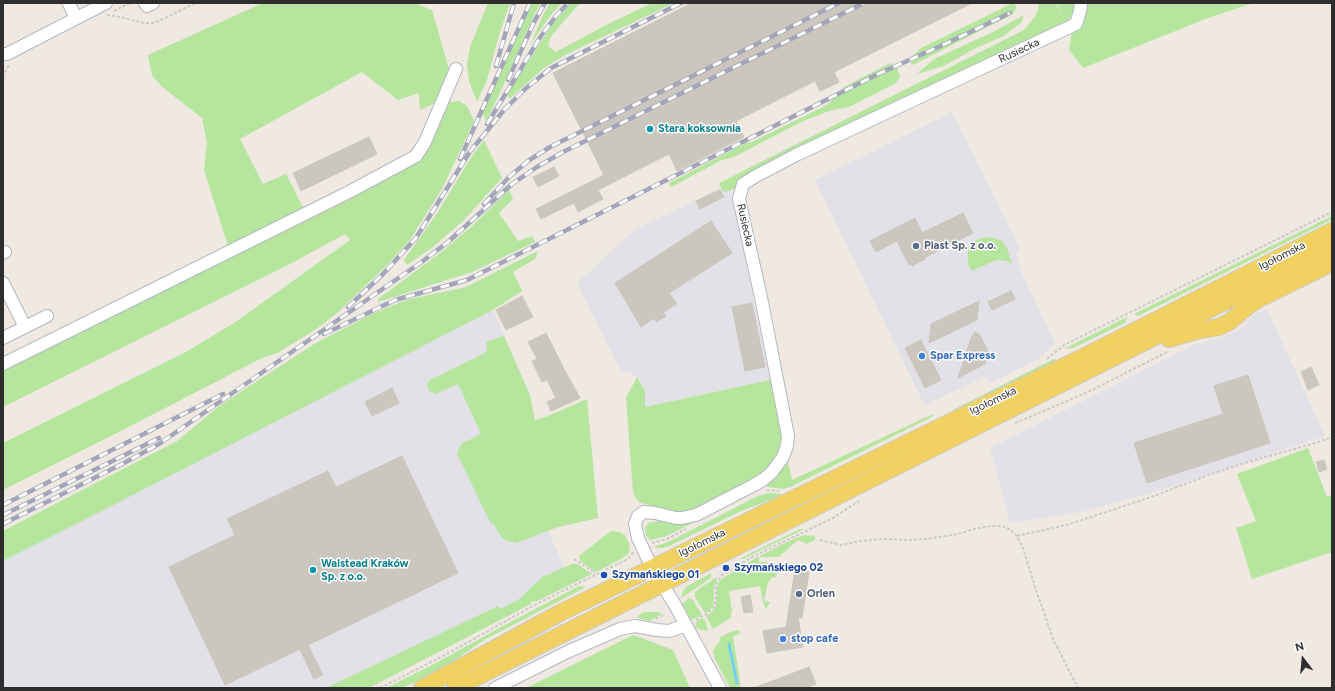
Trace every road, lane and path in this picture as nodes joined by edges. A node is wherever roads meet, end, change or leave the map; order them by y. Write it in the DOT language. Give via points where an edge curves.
graph roads {
  1 [pos="145,3"];
  2 [pos="153,3"];
  3 [pos="1080,3"];
  4 [pos="69,4"];
  5 [pos="100,4"];
  6 [pos="76,18"];
  7 [pos="4,56"];
  8 [pos="456,69"];
  9 [pos="1332,212"];
  10 [pos="1328,232"];
  11 [pos="1332,248"];
  12 [pos="1332,263"];
  13 [pos="3,284"];
  14 [pos="47,316"];
  15 [pos="26,327"];
  16 [pos="3,338"];
  17 [pos="1171,351"];
  18 [pos="1120,355"];
  19 [pos="1052,356"];
  20 [pos="3,364"];
  21 [pos="1012,424"];
  22 [pos="1332,437"];
  23 [pos="763,490"];
  24 [pos="782,492"];
  25 [pos="859,501"];
  26 [pos="688,528"];
  27 [pos="1018,536"];
  28 [pos="820,540"];
  29 [pos="648,545"];
  30 [pos="636,551"];
  31 [pos="574,559"];
  32 [pos="652,568"];
  33 [pos="595,575"];
  34 [pos="662,585"];
  35 [pos="686,625"];
  36 [pos="380,688"];
  37 [pos="422,688"];
  38 [pos="455,688"];
  39 [pos="495,688"];
  40 [pos="720,688"];
  41 [pos="1078,688"];
  1 -- 2 [label="street" via="147,6"];
  3 -- 32 [label="street, Rusiecka" via="1076,24 796,155 743,184 739,199 768,331 788,436 787,446 778,466 764,479 696,515 676,518 644,512 638,516 635,521 636,534"];
  4 -- 6 [label="street"];
  5 -- 6 [label="street"];
  6 -- 7 [label="street"];
  8 -- 20 [label="street" via="425,142 416,156 349,192"];
  9 -- 19 [label="path" via="1064,345"];
  10 -- 32 [label="main road, Igołomska" via="1066,366"];
  11 -- 18 [label="main road, Igołomska"];
  12 -- 18 [label="main road" via="1257,300 1219,327 1182,335"];
  13 -- 15 [label="street"];
  14 -- 15 [label="street"];
  15 -- 16 [label="street"];
  17 -- 21 [label="path" via="1078,396"];
  18 -- 34 [label="main road, Igołomska"];
  22 -- 27 [label="path" via="1210,474 1070,524"];
  23 -- 24 [label="path"];
  25 -- 35 [label="path" via="834,518 788,539 721,576 715,589 715,602 710,611"];
  26 -- 29 [label="path"];
  27 -- 28 [label="path" via="1002,526 991,526 925,539 882,539 841,546"];
  27 -- 41 [label="path" via="1054,641"];
  30 -- 33 [label="path" via="626,560"];
  31 -- 33 [label="path"];
  32 -- 34 [label="street"];
  32 -- 37 [label="main road, Igołomska" via="560,613"];
  33 -- 36 [label="path"];
  34 -- 35 [label="street"];
  34 -- 38 [label="main road, Igołomska"];
  35 -- 39 [label="street" via="669,631 635,626 620,629"];
  35 -- 40 [label="street"];
}
